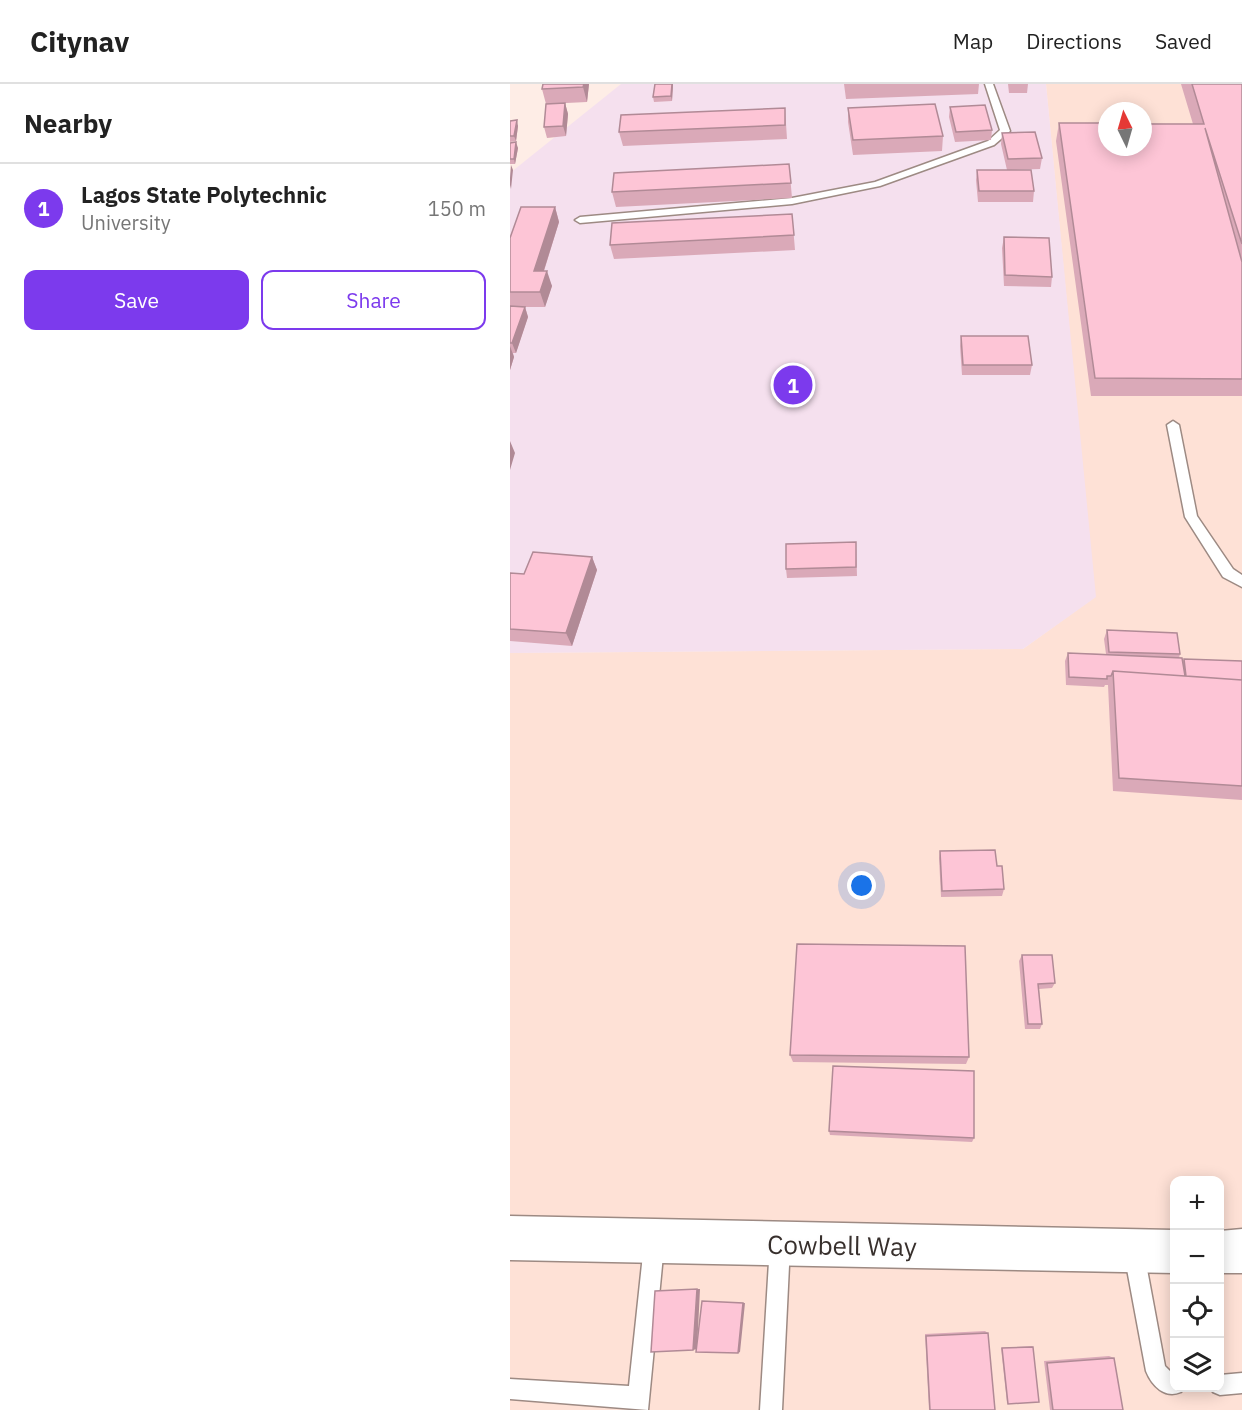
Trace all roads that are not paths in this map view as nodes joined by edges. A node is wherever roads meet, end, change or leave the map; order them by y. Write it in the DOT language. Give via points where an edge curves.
graph roads {
  1 [pos="989,84"];
  2 [pos="580,220"];
  3 [pos="1173,425"];
  4 [pos="1242,582"];
  5 [pos="510,1238"];
  6 [pos="654,1242"];
  7 [pos="780,1245"];
  8 [pos="1242,1251"];
  9 [pos="1154,1252"];
  10 [pos="1224,1252"];
  11 [pos="1242,1383"];
  12 [pos="1170,1384"];
  13 [pos="1224,1385"];
  14 [pos="510,1389"];
  15 [pos="638,1404"];
  16 [pos="771,1410"];
  1 -- 2 [label="lane" via="1005,131 991,143 877,184 792,201"];
  3 -- 4 [label="lane" via="1191,517 1228,573"];
  5 -- 6 [label="street, Cowbell Way"];
  6 -- 7 [label="street, Cowbell Way"];
  6 -- 15 [label="lane"];
  7 -- 9 [label="street, Cowbell Way"];
  7 -- 16 [label="lane"];
  8 -- 10 [label="street"];
  9 -- 12 [label="lane" via="1156,1371"];
  11 -- 13 [label="lane"];
  14 -- 15 [label="lane"];
}
